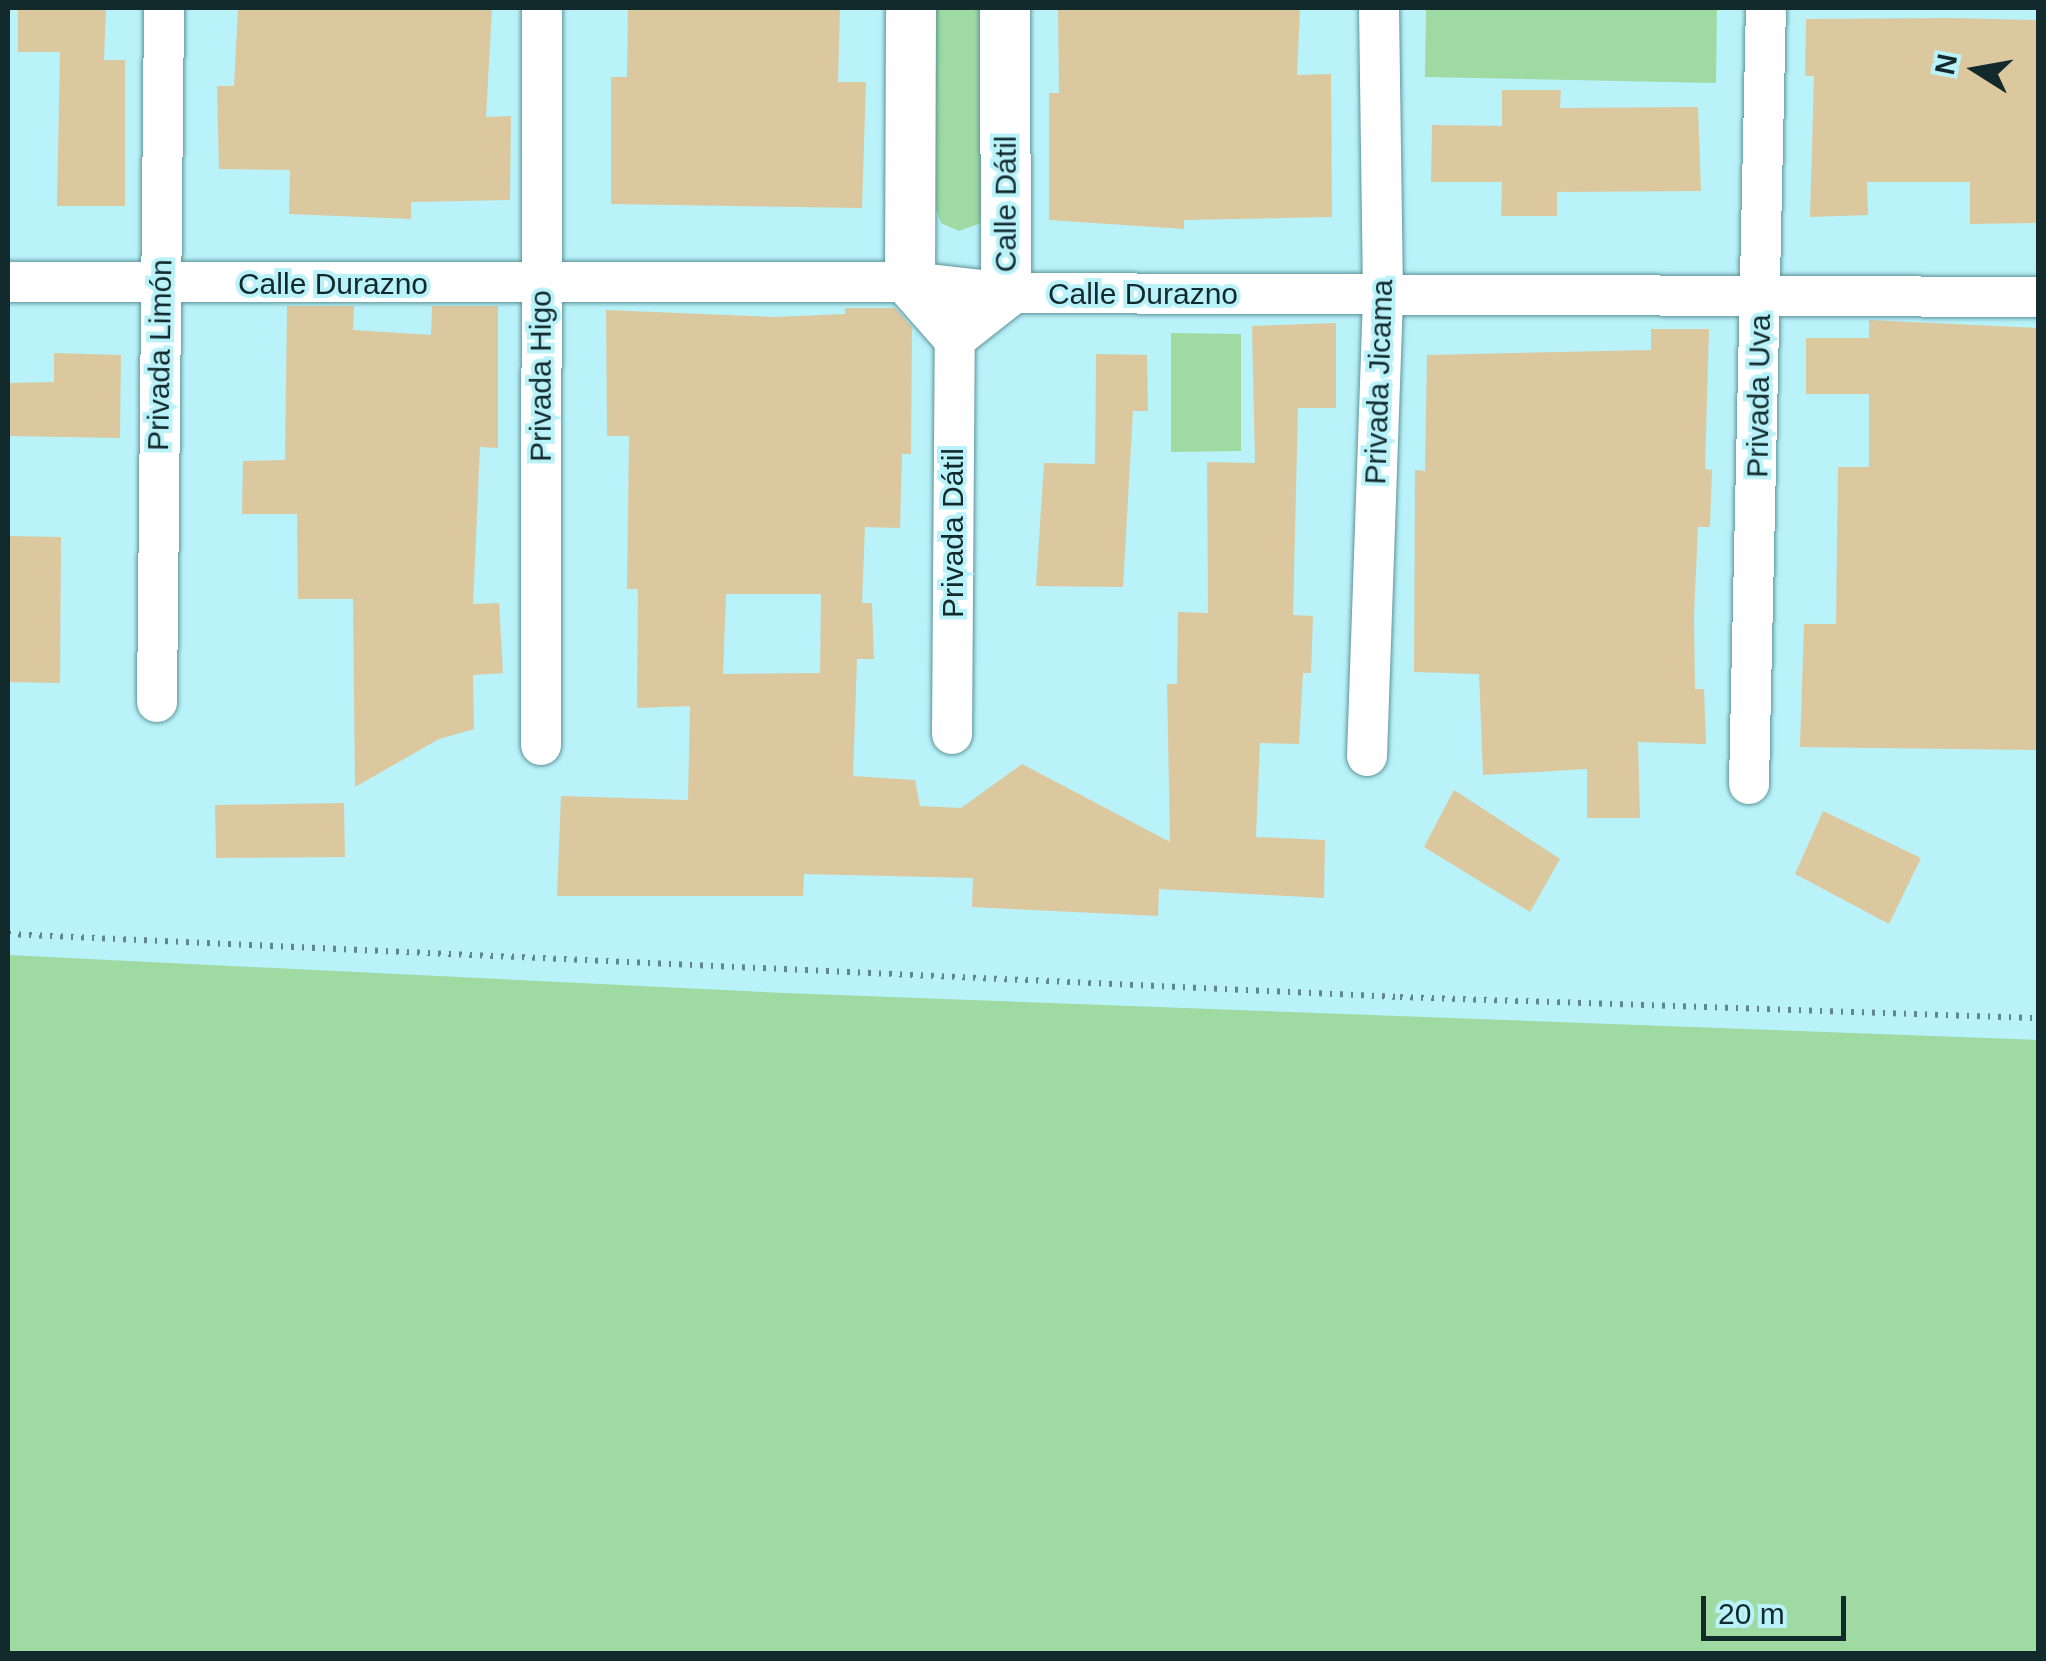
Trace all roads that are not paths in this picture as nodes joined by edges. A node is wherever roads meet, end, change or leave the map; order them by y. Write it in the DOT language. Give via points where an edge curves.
graph roads {
  1 [pos="164,8"];
  2 [pos="542,8"];
  3 [pos="910,8"];
  4 [pos="1005,8"];
  5 [pos="1379,8"];
  6 [pos="1766,8"];
  7 [pos="8,282"];
  8 [pos="910,282"];
  9 [pos="161,283"];
  10 [pos="542,284"];
  11 [pos="1006,293"];
  12 [pos="1383,294"];
  13 [pos="2038,297"];
  14 [pos="1762,298"];
  15 [pos="955,333"];
  16 [pos="157,702"];
  17 [pos="952,734"];
  18 [pos="541,745"];
  19 [pos="1367,756"];
  20 [pos="1750,784"];
  1 -- 9 [label="street, Privada Limón"];
  2 -- 10 [label="street, Privada Higo"];
  3 -- 8 [label="street"];
  4 -- 11 [label="street, Calle Dátil"];
  5 -- 12 [label="street, Privada Jicama"];
  6 -- 14 [label="street, Privada Uva"];
  7 -- 9 [label="street, Calle Durazno"];
  8 -- 10 [label="street, Calle Durazno"];
  8 -- 11 [label="street, Calle Durazno"];
  8 -- 15 [label="street"];
  9 -- 10 [label="street, Calle Durazno"];
  9 -- 16 [label="street, Privada Limón"];
  10 -- 18 [label="street, Privada Higo"];
  11 -- 12 [label="street, Calle Durazno"];
  11 -- 15 [label="street, Calle Dátil"];
  12 -- 14 [label="street, Calle Durazno"];
  12 -- 19 [label="street, Privada Jicama"];
  13 -- 14 [label="street, Calle Durazno"];
  14 -- 20 [label="street, Privada Uva"];
  15 -- 17 [label="street, Privada Dátil"];
}
